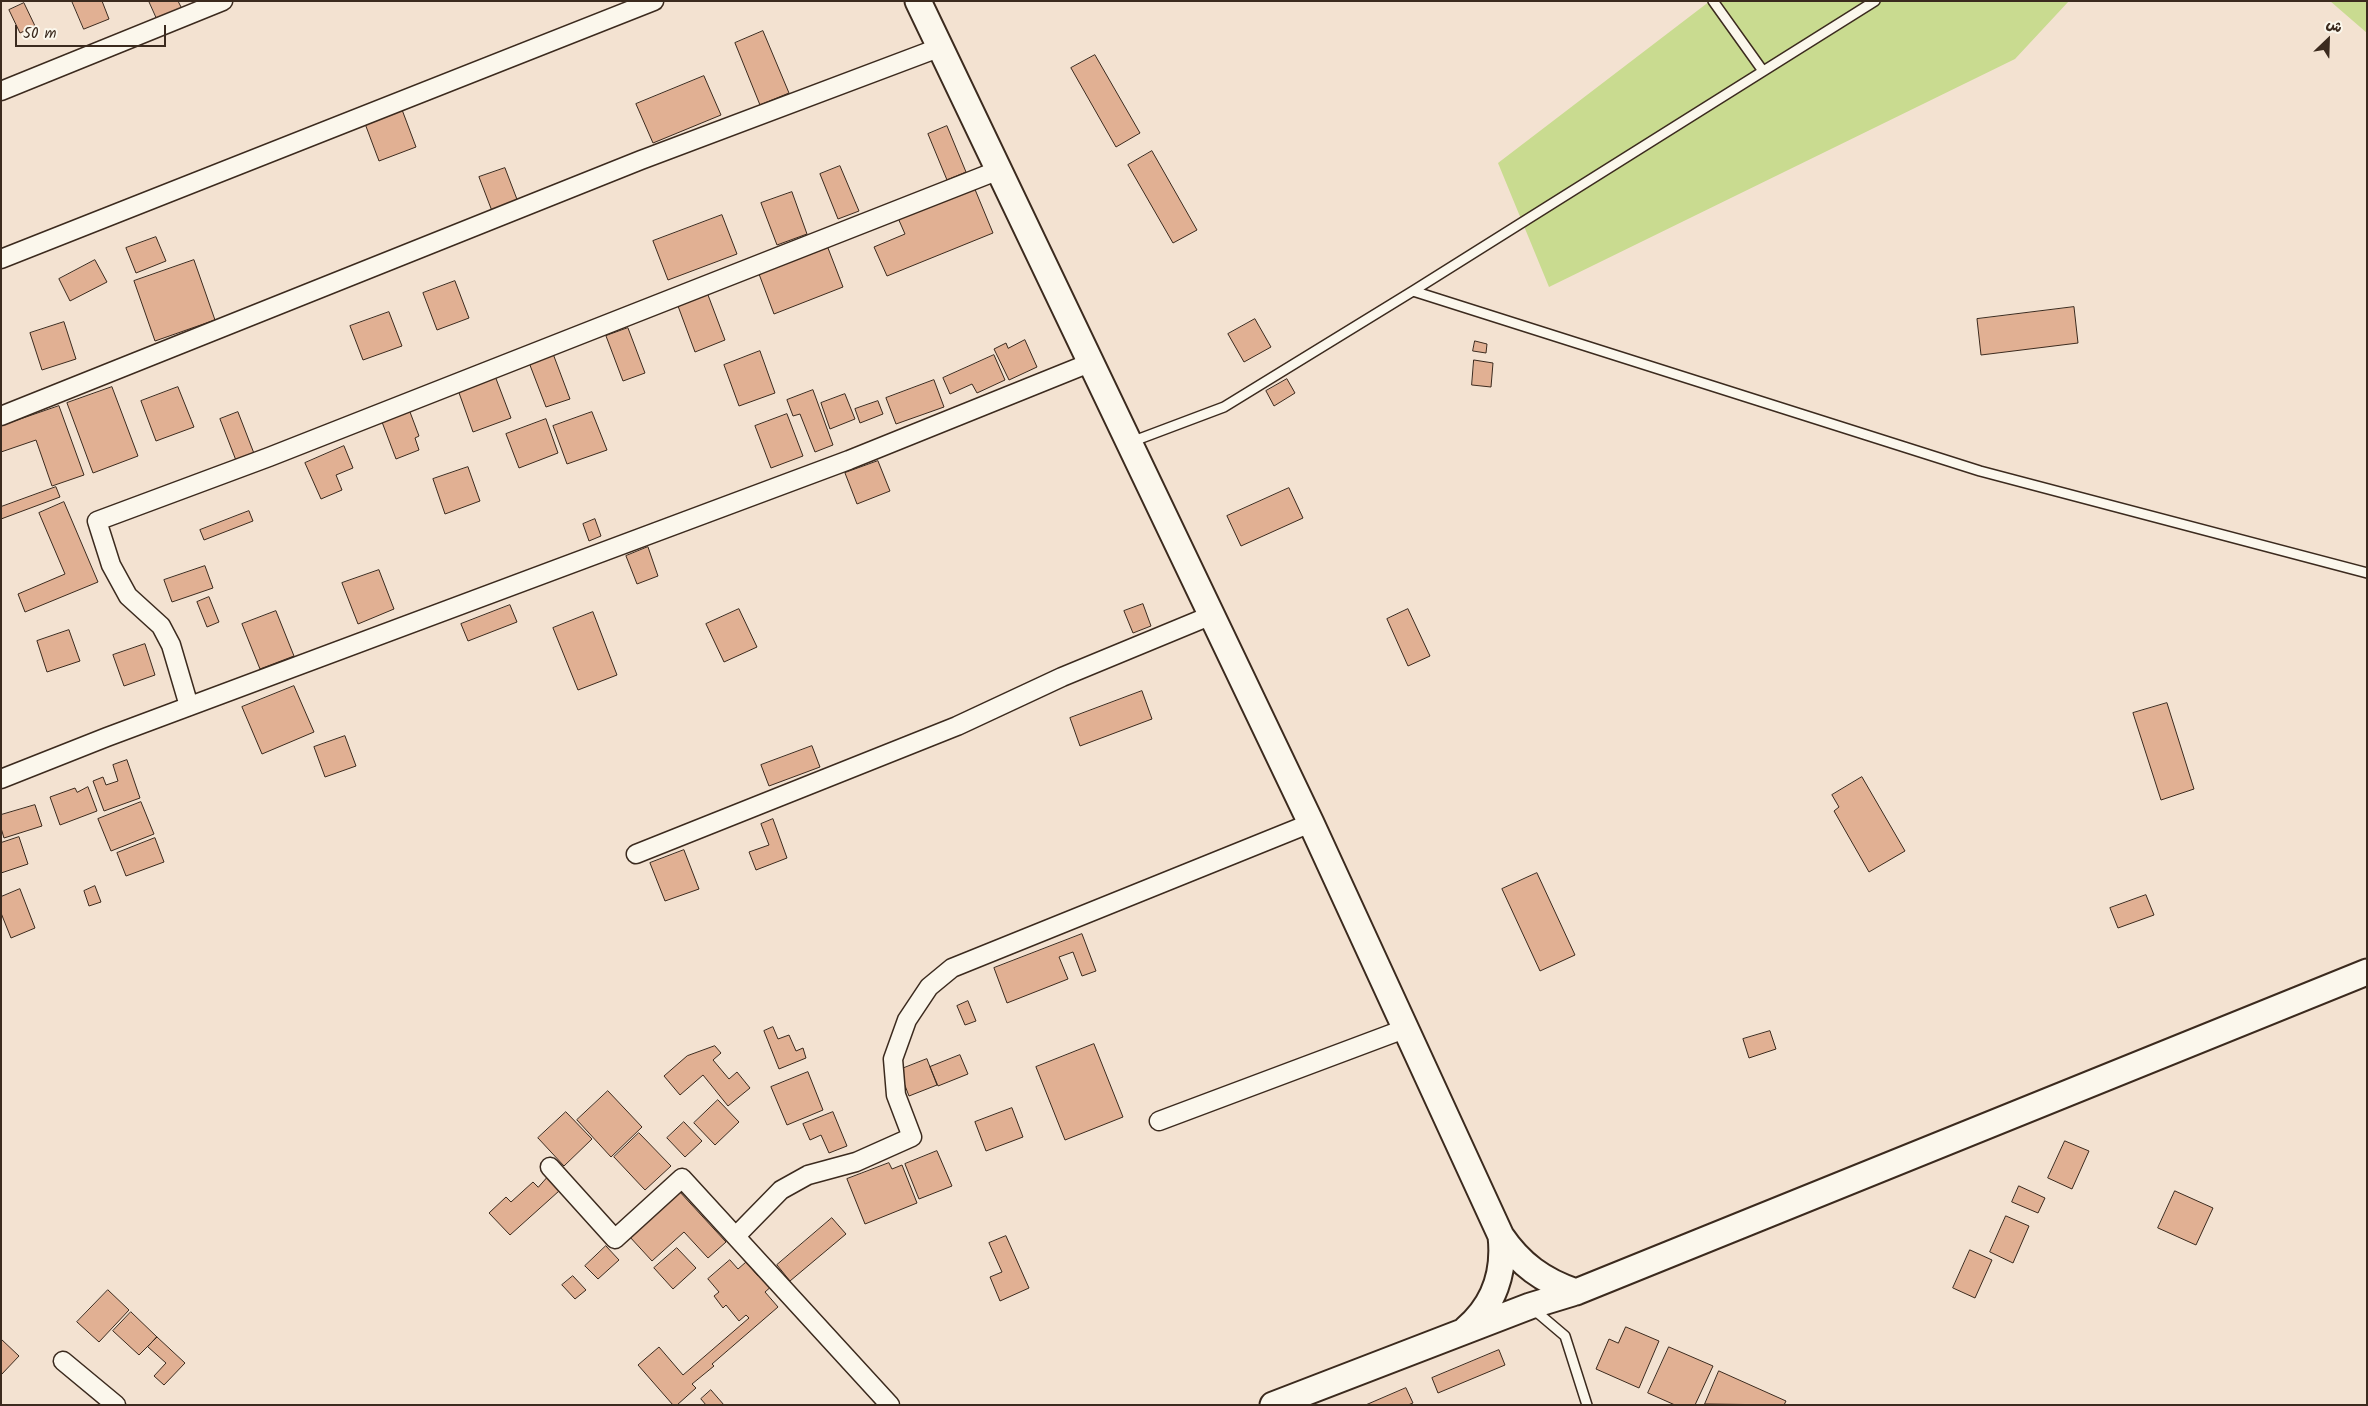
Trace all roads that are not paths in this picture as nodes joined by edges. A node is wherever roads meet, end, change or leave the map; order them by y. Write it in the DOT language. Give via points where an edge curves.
graph roads {
  1 [pos="224,1"];
  2 [pos="654,1"];
  3 [pos="918,1"];
  4 [pos="1713,1"];
  5 [pos="1875,1"];
  6 [pos="940,47"];
  7 [pos="1763,71"];
  8 [pos="1,91"];
  9 [pos="999,170"];
  10 [pos="1,259"];
  11 [pos="1413,291"];
  12 [pos="1092,362"];
  13 [pos="1,416"];
  14 [pos="1130,442"];
  15 [pos="2367,573"];
  16 [pos="1212,615"];
  17 [pos="189,706"];
  18 [pos="1,779"];
  19 [pos="1311,823"];
  20 [pos="636,854"];
  21 [pos="2367,972"];
  22 [pos="1406,1028"];
  23 [pos="1159,1121"];
  24 [pos="550,1167"];
  25 [pos="736,1236"];
  26 [pos="1501,1236"];
  27 [pos="1576,1292"];
  28 [pos="1530,1306"];
  29 [pos="1463,1332"];
  30 [pos="63,1361"];
  31 [pos="116,1405"];
  32 [pos="890,1405"];
  33 [pos="1273,1405"];
  34 [pos="1587,1405"];
  1 -- 8 [label="street"];
  2 -- 10 [label="street"];
  3 -- 6 [label="street"];
  4 -- 7 [label="lane"];
  5 -- 7 [label="lane"];
  6 -- 9 [label="street"];
  6 -- 13 [label="street" via="641,160"];
  7 -- 11 [label="lane"];
  9 -- 12 [label="street"];
  9 -- 17 [label="street" via="287,450 97,521 111,565 128,596 161,626"];
  11 -- 14 [label="lane" via="1224,406"];
  11 -- 15 [label="lane" via="1980,471"];
  12 -- 14 [label="street"];
  12 -- 17 [label="street" via="849,460"];
  14 -- 16 [label="street"];
  16 -- 19 [label="street"];
  16 -- 20 [label="street" via="1062,677 957,726"];
  17 -- 18 [label="street"];
  19 -- 22 [label="street"];
  19 -- 25 [label="street" via="952,968 929,988 907,1020 893,1059 896,1095 912,1137 856,1162 808,1175 781,1190"];
  21 -- 27 [label="street"];
  22 -- 23 [label="street"];
  22 -- 26 [label="street"];
  24 -- 25 [label="street" via="615,1239 682,1178"];
  25 -- 32 [label="street"];
  26 -- 27 [label="street" via="1532,1271 1553,1284"];
  26 -- 29 [label="street" via="1503,1251 1498,1282 1485,1310"];
  27 -- 28 [label="street"];
  28 -- 29 [label="street"];
  28 -- 34 [label="lane" via="1565,1336"];
  29 -- 33 [label="street"];
  30 -- 31 [label="street"];
}
